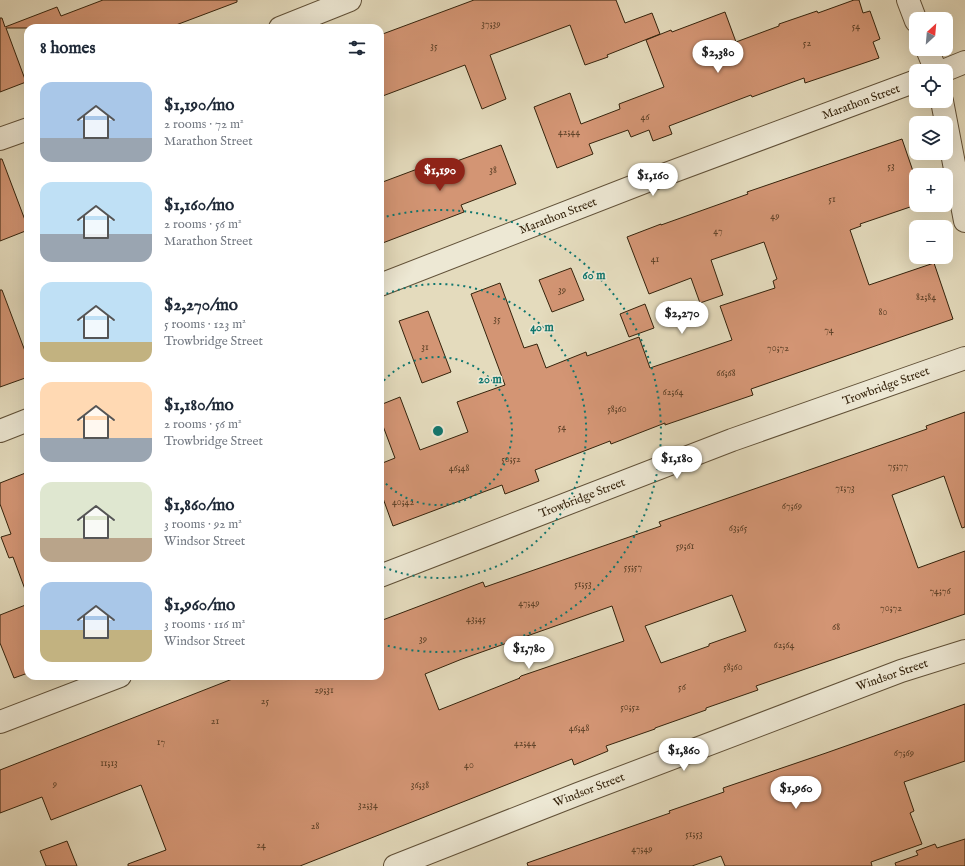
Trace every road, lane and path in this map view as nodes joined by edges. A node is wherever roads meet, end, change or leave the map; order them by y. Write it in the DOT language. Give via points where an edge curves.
graph roads {
  1 [pos="350,0"];
  2 [pos="908,0"];
  3 [pos="913,12"];
  4 [pos="290,24"];
  5 [pos="965,62"];
  6 [pos="953,67"];
  7 [pos="909,84"];
  8 [pos="943,108"];
  9 [pos="24,130"];
  10 [pos="0,139"];
  11 [pos="965,221"];
  12 [pos="384,283"];
  13 [pos="965,358"];
  14 [pos="24,422"];
  15 [pos="0,431"];
  16 [pos="384,574"];
  17 [pos="965,651"];
  18 [pos="110,680"];
  19 [pos="0,722"];
  20 [pos="394,866"];
  1 -- 4 [label="street"];
  2 -- 3 [label="street"];
  5 -- 6 [label="street"];
  7 -- 12 [label="street, Marathon Street" via="642,183"];
  8 -- 11 [label="street"];
  9 -- 10 [label="street"];
  13 -- 16 [label="street, Trowbridge Street" via="732,440"];
  14 -- 15 [label="street"];
  17 -- 20 [label="street, Windsor Street" via="901,670"];
  18 -- 19 [label="street"];
}
